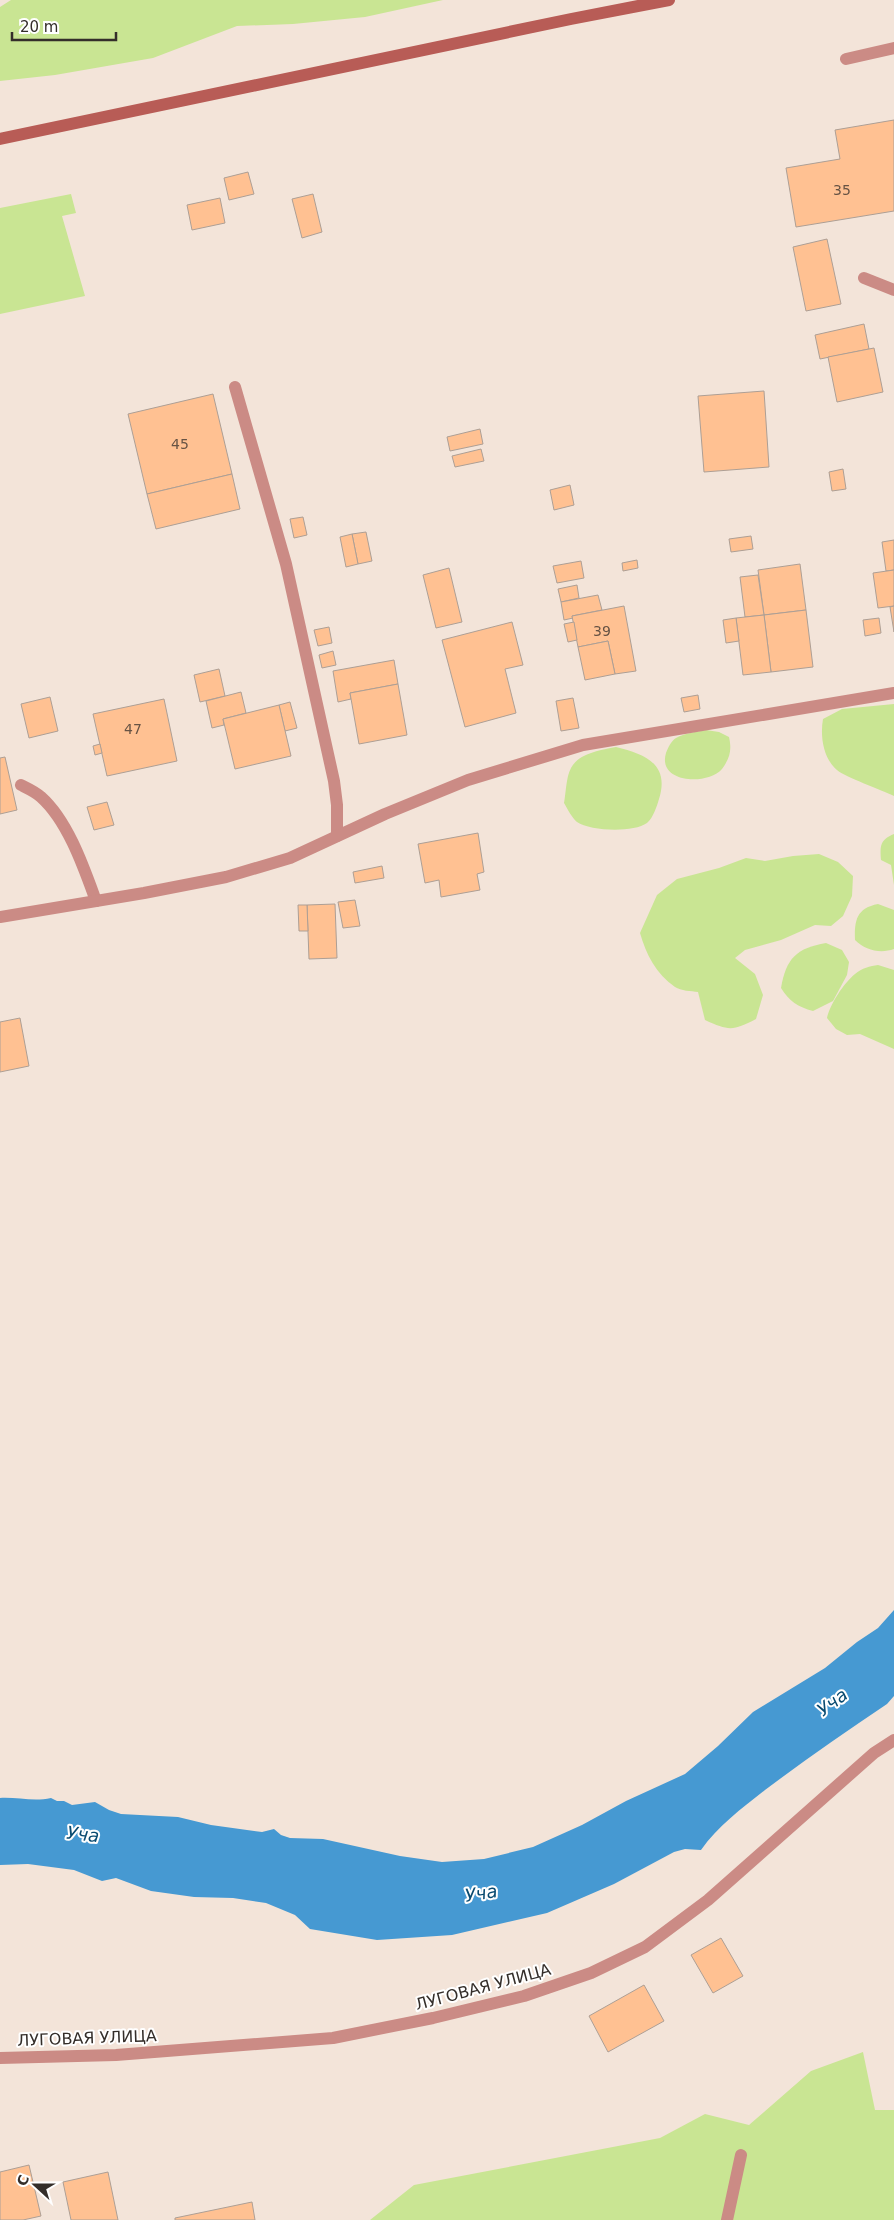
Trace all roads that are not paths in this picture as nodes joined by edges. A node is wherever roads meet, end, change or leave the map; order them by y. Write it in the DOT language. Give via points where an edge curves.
graph roads {
  1 [pos="669,0"];
  2 [pos="894,48"];
  3 [pos="846,58"];
  4 [pos="0,139"];
  5 [pos="864,278"];
  6 [pos="894,290"];
  7 [pos="235,387"];
  8 [pos="894,693"];
  9 [pos="20,785"];
  10 [pos="337,836"];
  11 [pos="96,901"];
  12 [pos="0,917"];
  13 [pos="894,1740"];
  14 [pos="0,2058"];
  15 [pos="741,2155"];
  16 [pos="727,2220"];
  1 -- 4 [label="main road"];
  2 -- 3 [label="street"];
  5 -- 6 [label="street"];
  7 -- 10 [label="street" via="286,564 334,781"];
  8 -- 10 [label="street" via="583,745 468,780"];
  9 -- 11 [label="street" via="40,796 53,811 80,858"];
  10 -- 11 [label="street" via="290,858 226,877"];
  11 -- 12 [label="street"];
  13 -- 14 [label="street, ЛУГОВАЯ УЛИЦА" via="874,1753 708,1900 645,1948 591,1973 515,1998 333,2038 116,2055"];
  15 -- 16 [label="street"];
}
